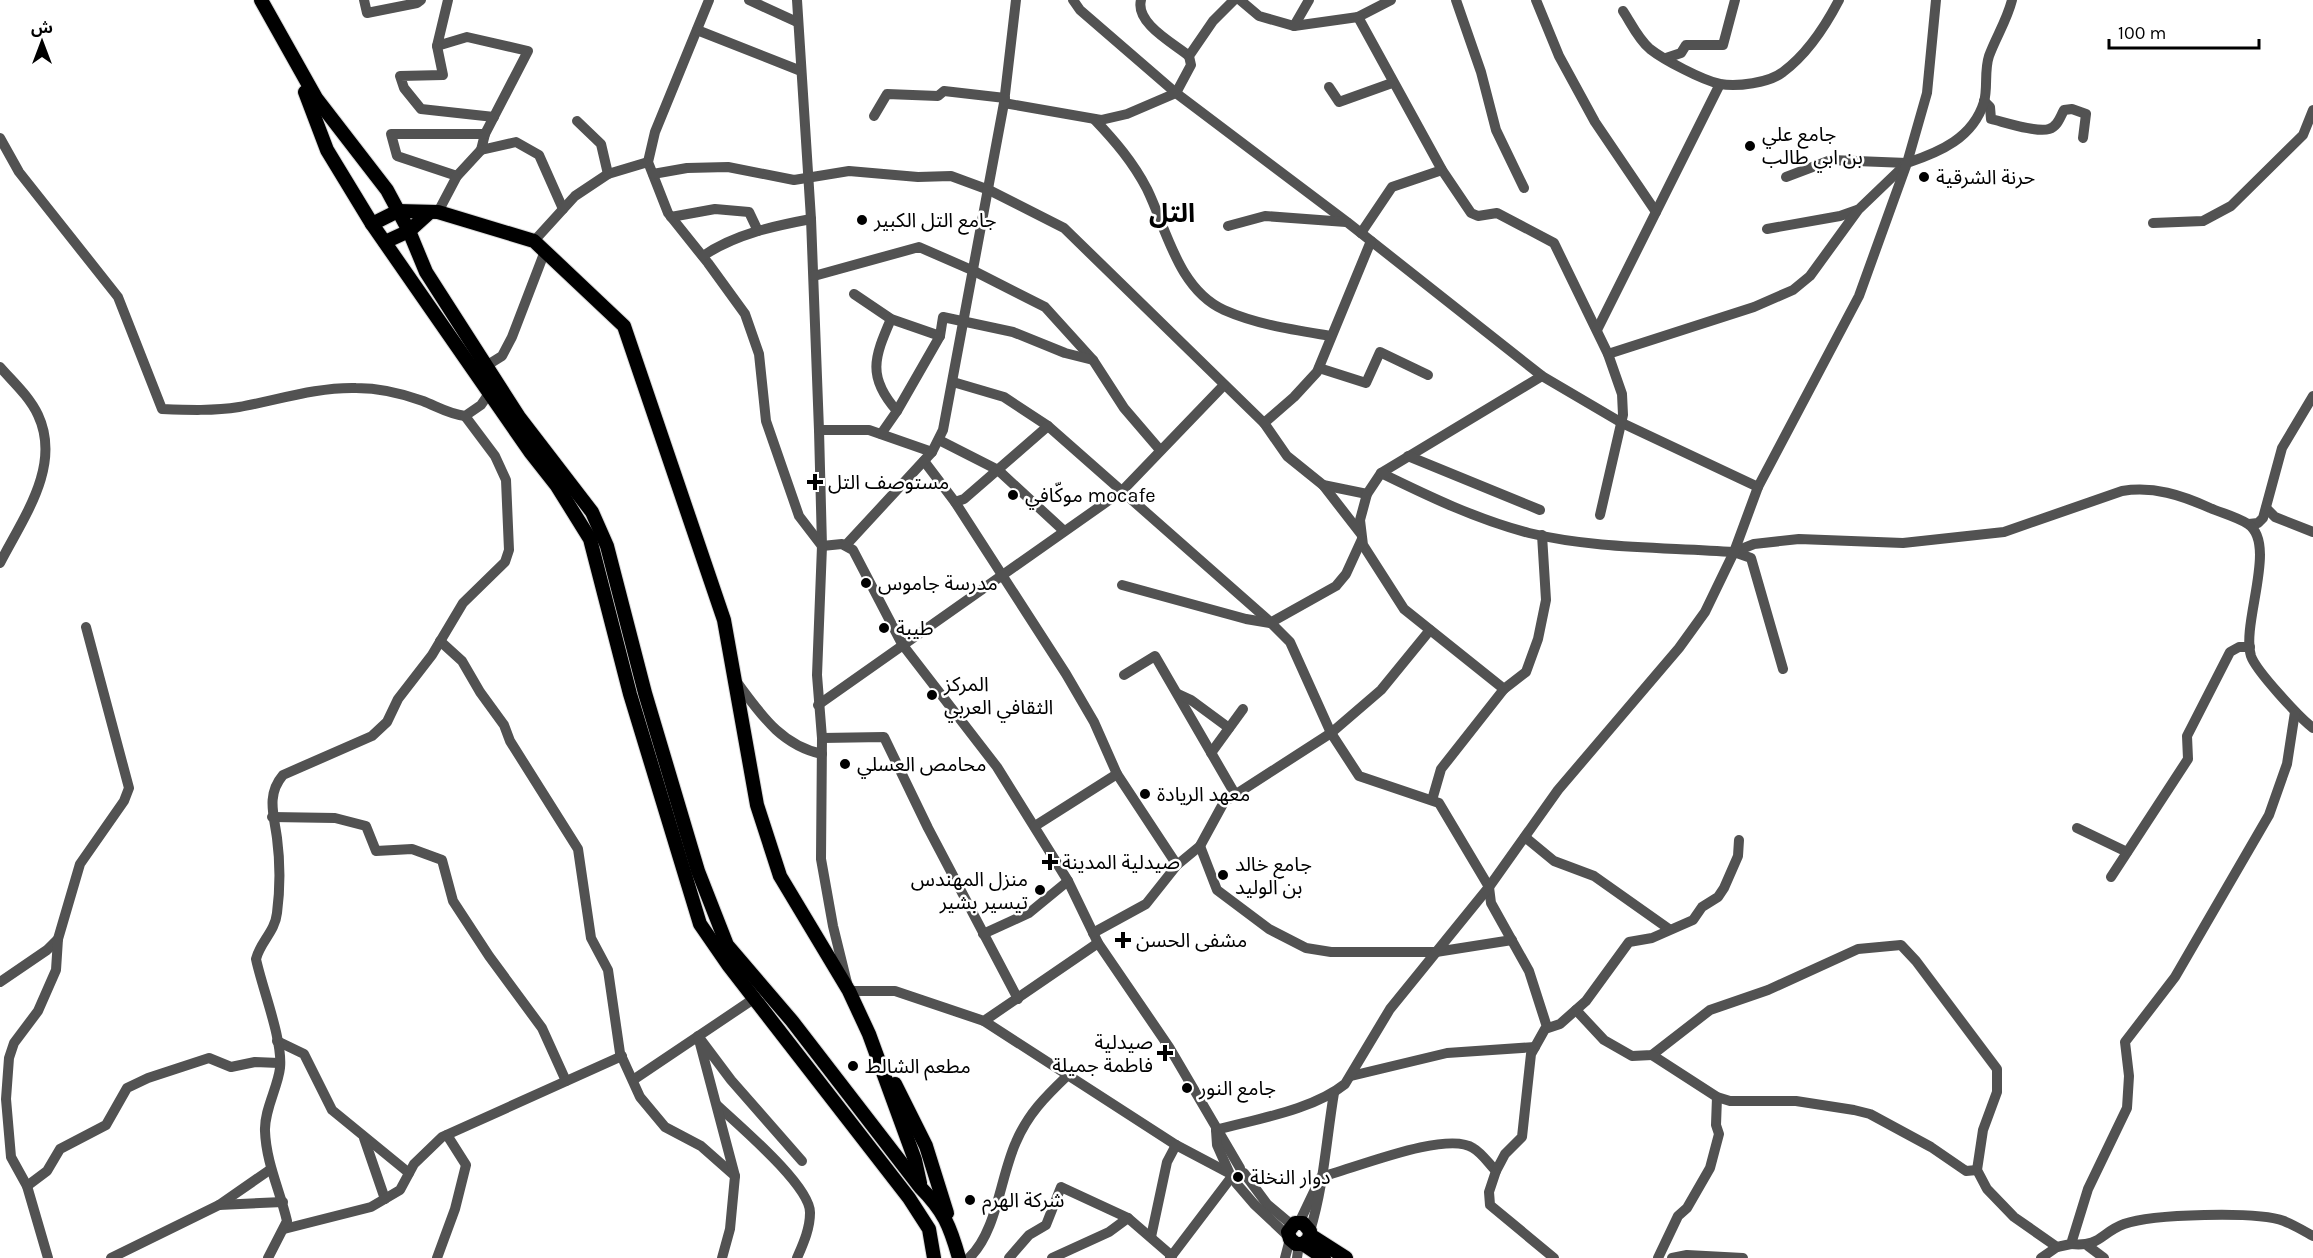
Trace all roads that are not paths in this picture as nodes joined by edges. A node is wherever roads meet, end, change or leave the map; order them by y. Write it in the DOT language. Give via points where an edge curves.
graph roads {
  1 [pos="261,0"];
  2 [pos="364,0"];
  3 [pos="421,0"];
  4 [pos="448,0"];
  5 [pos="710,0"];
  6 [pos="749,0"];
  7 [pos="797,0"];
  8 [pos="1016,0"];
  9 [pos="1073,0"];
  10 [pos="1141,0"];
  11 [pos="1234,0"];
  12 [pos="1240,0"];
  13 [pos="1309,0"];
  14 [pos="1391,0"];
  15 [pos="1456,0"];
  16 [pos="1536,0"];
  17 [pos="1735,0"];
  18 [pos="1839,0"];
  19 [pos="1936,0"];
  20 [pos="2012,0"];
  21 [pos="1623,11"];
  22 [pos="1359,17"];
  23 [pos="797,22"];
  24 [pos="1294,26"];
  25 [pos="697,30"];
  26 [pos="437,46"];
  27 [pos="291,53"];
  28 [pos="1189,56"];
  29 [pos="1666,58"];
  30 [pos="801,71"];
  31 [pos="1392,83"];
  32 [pos="1720,84"];
  33 [pos="1329,87"];
  34 [pos="1176,93"];
  35 [pos="1004,100"];
  36 [pos="1984,101"];
  37 [pos="2313,110"];
  38 [pos="874,116"];
  39 [pos="494,117"];
  40 [pos="1094,119"];
  41 [pos="577,121"];
  42 [pos="485,134"];
  43 [pos="0,138"];
  44 [pos="2083,138"];
  45 [pos="481,150"];
  46 [pos="648,162"];
  47 [pos="1907,163"];
  48 [pos="1442,170"];
  49 [pos="608,174"];
  50 [pos="653,174"];
  51 [pos="457,176"];
  52 [pos="1786,177"];
  53 [pos="808,178"];
  54 [pos="1524,188"];
  55 [pos="989,190"];
  56 [pos="563,209"];
  57 [pos="1858,210"];
  58 [pos="398,211"];
  59 [pos="434,212"];
  60 [pos="1656,212"];
  61 [pos="671,217"];
  62 [pos="811,219"];
  63 [pos="1347,222"];
  64 [pos="2153,223"];
  65 [pos="372,224"];
  66 [pos="1228,226"];
  67 [pos="1767,229"];
  68 [pos="409,231"];
  69 [pos="758,231"];
  70 [pos="1361,233"];
  71 [pos="534,241"];
  72 [pos="1371,241"];
  73 [pos="385,242"];
  74 [pos="545,251"];
  75 [pos="703,256"];
  76 [pos="974,271"];
  77 [pos="814,276"];
  78 [pos="854,294"];
  79 [pos="891,319"];
  80 [pos="964,320"];
  81 [pos="1598,330"];
  82 [pos="940,336"];
  83 [pos="1331,336"];
  84 [pos="1608,354"];
  85 [pos="1094,360"];
  86 [pos="486,366"];
  87 [pos="0,367"];
  88 [pos="1318,368"];
  89 [pos="1428,375"];
  90 [pos="1542,376"];
  91 [pos="953,382"];
  92 [pos="1224,385"];
  93 [pos="490,392"];
  94 [pos="2313,396"];
  95 [pos="897,411"];
  96 [pos="465,416"];
  97 [pos="1264,423"];
  98 [pos="1622,423"];
  99 [pos="1048,426"];
  100 [pos="819,430"];
  101 [pos="881,434"];
  102 [pos="939,440"];
  103 [pos="1160,450"];
  104 [pos="932,452"];
  105 [pos="1408,456"];
  106 [pos="924,461"];
  107 [pos="998,470"];
  108 [pos="1381,473"];
  109 [pos="1323,485"];
  110 [pos="1758,487"];
  111 [pos="1122,491"];
  112 [pos="1367,494"];
  113 [pos="956,502"];
  114 [pos="2266,508"];
  115 [pos="1539,510"];
  116 [pos="1600,515"];
  117 [pos="2249,524"];
  118 [pos="1063,530"];
  119 [pos="2313,532"];
  120 [pos="1542,535"];
  121 [pos="1362,537"];
  122 [pos="846,545"];
  123 [pos="822,546"];
  124 [pos="1734,552"];
  125 [pos="0,563"];
  126 [pos="1003,577"];
  127 [pos="1122,585"];
  128 [pos="1270,622"];
  129 [pos="86,627"];
  130 [pos="1430,630"];
  131 [pos="440,641"];
  132 [pos="902,644"];
  133 [pos="2250,647"];
  134 [pos="1783,669"];
  135 [pos="1124,675"];
  136 [pos="736,681"];
  137 [pos="1504,689"];
  138 [pos="1178,694"];
  139 [pos="818,705"];
  140 [pos="1243,710"];
  141 [pos="2295,712"];
  142 [pos="1229,728"];
  143 [pos="2313,728"];
  144 [pos="1331,733"];
  145 [pos="822,738"];
  146 [pos="1211,753"];
  147 [pos="822,754"];
  148 [pos="1117,774"];
  149 [pos="1235,794"];
  150 [pos="1431,800"];
  151 [pos="272,817"];
  152 [pos="1035,826"];
  153 [pos="2077,828"];
  154 [pos="1525,837"];
  155 [pos="1739,840"];
  156 [pos="1200,846"];
  157 [pos="2127,852"];
  158 [pos="1177,865"];
  159 [pos="2111,877"];
  160 [pos="1068,881"];
  161 [pos="1489,887"];
  162 [pos="1669,929"];
  163 [pos="983,934"];
  164 [pos="1096,938"];
  165 [pos="58,939"];
  166 [pos="1512,940"];
  167 [pos="1436,952"];
  168 [pos="0,982"];
  169 [pos="849,991"];
  170 [pos="754,998"];
  171 [pos="1018,999"];
  172 [pos="1576,1010"];
  173 [pos="984,1021"];
  174 [pos="1547,1027"];
  175 [pos="869,1034"];
  176 [pos="698,1036"];
  177 [pos="277,1041"];
  178 [pos="1535,1047"];
  179 [pos="1652,1054"];
  180 [pos="622,1056"];
  181 [pos="279,1063"];
  182 [pos="4,1072"];
  183 [pos="1067,1076"];
  184 [pos="1351,1076"];
  185 [pos="633,1080"];
  186 [pos="566,1081"];
  187 [pos="1334,1092"];
  188 [pos="1717,1097"];
  189 [pos="716,1104"];
  190 [pos="1216,1131"];
  191 [pos="447,1135"];
  192 [pos="364,1138"];
  193 [pos="1176,1145"];
  194 [pos="802,1161"];
  195 [pos="271,1169"];
  196 [pos="1977,1170"];
  197 [pos="1496,1172"];
  198 [pos="409,1173"];
  199 [pos="1234,1175"];
  200 [pos="735,1176"];
  201 [pos="1321,1177"];
  202 [pos="27,1186"];
  203 [pos="921,1187"];
  204 [pos="385,1199"];
  205 [pos="283,1202"];
  206 [pos="219,1205"];
  207 [pos="1128,1218"];
  208 [pos="949,1223"];
  209 [pos="284,1229"];
  210 [pos="929,1229"];
  211 [pos="2313,1236"];
  212 [pos="1151,1237"];
  213 [pos="1299,1237"];
  214 [pos="2071,1244"];
  215 [pos="2088,1246"];
  216 [pos="2057,1247"];
  217 [pos="1171,1257"];
  218 [pos="48,1258"];
  219 [pos="111,1258"];
  220 [pos="268,1258"];
  221 [pos="437,1258"];
  222 [pos="722,1258"];
  223 [pos="797,1258"];
  224 [pos="934,1258"];
  225 [pos="959,1258"];
  226 [pos="969,1258"];
  227 [pos="1009,1258"];
  228 [pos="1052,1258"];
  229 [pos="1285,1258"];
  230 [pos="1324,1258"];
  231 [pos="1346,1258"];
  232 [pos="1554,1258"];
  233 [pos="1658,1258"];
  234 [pos="1672,1258"];
  235 [pos="1743,1258"];
  236 [pos="2041,1258"];
  237 [pos="2104,1258"];
  1 -- 27 [label="main road"];
  2 -- 3 [label="street" via="367,13"];
  4 -- 26 [label="street"];
  5 -- 25 [label="street"];
  6 -- 23 [label="street"];
  7 -- 23 [label="street"];
  8 -- 35 [label="street"];
  9 -- 34 [label="street"];
  10 -- 28 [label="street" via="1139,7 1144,20"];
  11 -- 28 [label="street"];
  12 -- 24 [label="street" via="1259,16"];
  13 -- 24 [label="street"];
  14 -- 22 [label="street"];
  15 -- 54 [label="street" via="1496,130"];
  16 -- 60 [label="street" via="1559,56 1595,122"];
  17 -- 29 [label="street" via="1723,45 1686,45 1681,53"];
  18 -- 32 [label="street" via="1830,18 1782,73 1748,83"];
  19 -- 47 [label="street" via="1927,93"];
  20 -- 36 [label="street" via="1984,76"];
  21 -- 29 [label="street" via="1648,48"];
  22 -- 24 [label="street"];
  22 -- 31 [label="street"];
  23 -- 30 [label="street"];
  25 -- 30 [label="street"];
  25 -- 46 [label="street" via="655,132"];
  26 -- 39 [label="street" via="467,37 528,51"];
  26 -- 39 [label="street" via="443,75 400,76 404,88 421,109"];
  27 -- 58 [label="main road" via="316,98 387,190"];
  27 -- 65 [label="main road" via="327,150"];
  28 -- 34 [label="street" via="1191,65"];
  29 -- 32 [label="street"];
  30 -- 53 [label="street"];
  31 -- 33 [label="street" via="1339,102"];
  31 -- 48 [label="street"];
  32 -- 60 [label="street"];
  34 -- 40 [label="street" via="1127,114"];
  34 -- 63 [label="street"];
  35 -- 38 [label="street" via="944,91 938,96 887,94"];
  35 -- 40 [label="street"];
  35 -- 55 [label="street"];
  36 -- 44 [label="street" via="1990,107 1991,119 2039,130 2050,129 2064,110 2082,112 2087,122"];
  36 -- 47 [label="street" via="1968,132 1937,153"];
  37 -- 64 [label="street" via="2303,135 2231,206 2203,221"];
  39 -- 42 [label="street"];
  40 -- 83 [label="street" via="1125,152 1142,180 1168,242 1196,289 1222,309 1270,326"];
  41 -- 49 [label="street" via="601,144"];
  42 -- 45 [label="street"];
  42 -- 51 [label="street" via="391,134 397,156"];
  43 -- 96 [label="street" via="19,172 118,297 162,409 203,411 326,389 356,388 387,390"];
  45 -- 51 [label="street"];
  45 -- 56 [label="street" via="516,142 540,155"];
  46 -- 49 [label="street"];
  46 -- 50 [label="street"];
  47 -- 52 [label="street" via="1830,160"];
  47 -- 57 [label="street"];
  47 -- 110 [label="street" via="1859,296"];
  48 -- 70 [label="street" via="1392,187"];
  48 -- 81 [label="street" via="1471,213 1497,213 1554,243"];
  49 -- 56 [label="street"];
  50 -- 53 [label="street" via="728,167 794,180"];
  50 -- 61 [label="street"];
  51 -- 59 [label="street"];
  53 -- 55 [label="street" via="849,171 951,176"];
  53 -- 62 [label="street"];
  55 -- 76 [label="street"];
  55 -- 92 [label="street" via="1064,228"];
  56 -- 71 [label="street"];
  57 -- 67 [label="street"];
  57 -- 84 [label="street" via="1810,276 1793,290 1683,332"];
  58 -- 59 [label="main road"];
  58 -- 65 [label="main road"];
  58 -- 68 [label="main road"];
  59 -- 68 [label="main road"];
  59 -- 71 [label="main road"];
  60 -- 81 [label="street"];
  61 -- 69 [label="street" via="715,209 749,213"];
  61 -- 75 [label="street"];
  62 -- 69 [label="street"];
  62 -- 77 [label="street"];
  63 -- 66 [label="street" via="1265,216"];
  63 -- 70 [label="street"];
  65 -- 73 [label="main road"];
  68 -- 73 [label="main road"];
  68 -- 86 [label="main road" via="426,272"];
  69 -- 75 [label="street" via="719,245"];
  70 -- 72 [label="street"];
  71 -- 74 [label="main road"];
  72 -- 83 [label="street"];
  72 -- 90 [label="street"];
  73 -- 93 [label="main road"];
  74 -- 86 [label="street" via="512,337 502,356"];
  74 -- 136 [label="main road" via="624,326 724,620"];
  75 -- 123 [label="street" via="745,314 759,354 766,421 799,516"];
  76 -- 77 [label="street" via="919,247"];
  76 -- 80 [label="street"];
  76 -- 85 [label="street" via="1045,307"];
  77 -- 100 [label="street"];
  78 -- 79 [label="street"];
  79 -- 82 [label="street"];
  79 -- 95 [label="street" via="876,351 874,368 883,395"];
  80 -- 82 [label="street" via="943,317"];
  80 -- 85 [label="street"];
  80 -- 91 [label="street"];
  81 -- 84 [label="street"];
  82 -- 95 [label="street"];
  83 -- 88 [label="street"];
  84 -- 98 [label="street" via="1622,394"];
  85 -- 103 [label="street" via="1124,408"];
  86 -- 203 [label="main road" via="519,417 592,512 607,546 648,704 726,945 792,1021"];
  87 -- 125 [label="street" via="26,395 38,415 46,459 40,484"];
  88 -- 89 [label="street" via="1366,383 1380,352"];
  88 -- 97 [label="street" via="1294,397"];
  90 -- 98 [label="street"];
  90 -- 105 [label="street"];
  91 -- 99 [label="street" via="1004,397"];
  91 -- 102 [label="street"];
  92 -- 97 [label="street"];
  92 -- 103 [label="street"];
  93 -- 96 [label="street" via="481,405"];
  93 -- 170 [label="main road" via="590,539 630,694 700,924"];
  94 -- 114 [label="street" via="2282,448"];
  95 -- 101 [label="street"];
  96 -- 131 [label="street" via="495,456 506,480 509,550 505,562 463,603"];
  97 -- 109 [label="street" via="1287,456"];
  98 -- 110 [label="street"];
  98 -- 116 [label="street"];
  99 -- 107 [label="street"];
  99 -- 111 [label="street"];
  100 -- 101 [label="street" via="869,430"];
  100 -- 123 [label="street"];
  101 -- 104 [label="street"];
  102 -- 104 [label="street"];
  102 -- 107 [label="street"];
  103 -- 111 [label="street"];
  104 -- 106 [label="street"];
  105 -- 108 [label="street"];
  105 -- 115 [label="street"];
  106 -- 113 [label="street"];
  106 -- 122 [label="street"];
  107 -- 113 [label="street" via="964,500"];
  107 -- 118 [label="street"];
  108 -- 112 [label="street"];
  108 -- 120 [label="street" via="1478,515"];
  109 -- 112 [label="street"];
  109 -- 121 [label="street"];
  110 -- 124 [label="street"];
  111 -- 118 [label="street"];
  111 -- 128 [label="street"];
  112 -- 121 [label="street" via="1360,520"];
  113 -- 126 [label="street"];
  114 -- 117 [label="street" via="2258,523"];
  114 -- 119 [label="street" via="2275,517"];
  117 -- 124 [label="street" via="2184,496 2137,489 2004,532 1903,543 1799,539 1754,544"];
  117 -- 133 [label="street" via="2260,548"];
  118 -- 126 [label="street"];
  120 -- 124 [label="street" via="1574,541"];
  120 -- 137 [label="street" via="1546,600 1538,639 1526,672"];
  121 -- 128 [label="street" via="1346,574 1336,586"];
  121 -- 130 [label="street" via="1363,545 1404,609"];
  122 -- 123 [label="street"];
  122 -- 132 [label="street" via="853,550"];
  123 -- 139 [label="street"];
  124 -- 134 [label="street" via="1752,558"];
  124 -- 154 [label="street" via="1705,612 1679,648 1557,790"];
  126 -- 132 [label="street"];
  126 -- 148 [label="street" via="1080,697"];
  127 -- 128 [label="street"];
  128 -- 144 [label="street" via="1290,642"];
  129 -- 165 [label="street" via="129,788 80,864"];
  130 -- 137 [label="street"];
  130 -- 144 [label="street" via="1381,690"];
  131 -- 151 [label="street" via="398,699 387,722 372,736 282,775 275,784"];
  131 -- 180 [label="street" via="462,661 578,849 591,938 608,970"];
  132 -- 139 [label="street"];
  132 -- 152 [label="street" via="997,767"];
  133 -- 141 [label="street" via="2252,658"];
  133 -- 157 [label="street" via="2230,652 2187,736 2188,759"];
  135 -- 138 [label="street" via="1155,656"];
  136 -- 147 [label="street" via="766,723 808,751"];
  136 -- 169 [label="main road" via="757,805 780,876"];
  137 -- 150 [label="street" via="1441,769"];
  138 -- 142 [label="street"];
  138 -- 146 [label="street"];
  139 -- 145 [label="street"];
  140 -- 142 [label="street"];
  141 -- 143 [label="street"];
  141 -- 214 [label="street" via="2287,764 2269,815 2175,977 2125,1042 2127,1108 2088,1189"];
  142 -- 146 [label="street"];
  144 -- 149 [label="street"];
  144 -- 150 [label="street" via="1359,776"];
  145 -- 147 [label="street"];
  145 -- 163 [label="street" via="884,737"];
  146 -- 149 [label="street"];
  147 -- 169 [label="street" via="821,859 832,926"];
  148 -- 152 [label="street"];
  148 -- 158 [label="street"];
  149 -- 156 [label="street" via="1224,802"];
  150 -- 161 [label="street" via="1439,803"];
  151 -- 177 [label="street" via="277,838 277,914 273,929 258,947 256,959"];
  151 -- 186 [label="street" via="335,818 356,823 366,826 376,851 412,849 442,860 453,902 542,1028"];
  152 -- 160 [label="street"];
  153 -- 157 [label="street"];
  154 -- 161 [label="street"];
  154 -- 162 [label="street" via="1554,861 1594,876"];
  155 -- 162 [label="street" via="1738,856 1718,897 1693,920"];
  156 -- 158 [label="street"];
  156 -- 167 [label="street" via="1217,890 1269,929 1306,948 1331,952"];
  157 -- 159 [label="street"];
  158 -- 164 [label="street" via="1146,904"];
  160 -- 163 [label="street" via="1029,913"];
  160 -- 164 [label="street"];
  161 -- 166 [label="street" via="1491,903"];
  161 -- 167 [label="street"];
  162 -- 172 [label="street" via="1652,938 1629,942"];
  163 -- 171 [label="street"];
  164 -- 171 [label="street"];
  164 -- 190 [label="street" via="1169,1047"];
  165 -- 168 [label="street"];
  165 -- 182 [label="street" via="56,970 38,1011 14,1043"];
  166 -- 167 [label="street"];
  166 -- 174 [label="street" via="1529,971"];
  167 -- 184 [label="street" via="1390,1009"];
  169 -- 173 [label="street" via="895,992"];
  169 -- 175 [label="main road"];
  170 -- 176 [label="street"];
  170 -- 210 [label="main road" via="888,1168"];
  171 -- 173 [label="street"];
  172 -- 174 [label="street" via="1560,1024"];
  172 -- 179 [label="street" via="1604,1040 1632,1056"];
  173 -- 183 [label="street"];
  174 -- 178 [label="street"];
  175 -- 203 [label="main road" via="915,1160"];
  175 -- 208 [label="main road" via="926,1146"];
  176 -- 185 [label="street"];
  176 -- 189 [label="street"];
  176 -- 194 [label="street" via="730,1080"];
  177 -- 181 [label="street"];
  177 -- 192 [label="street" via="304,1054 332,1110"];
  178 -- 184 [label="street" via="1447,1053"];
  178 -- 197 [label="street" via="1522,1137 1504,1154"];
  179 -- 188 [label="street"];
  179 -- 196 [label="street" via="1710,1010 1768,990 1858,949 1901,945 1997,1069 1997,1092 1983,1130"];
  180 -- 185 [label="street"];
  180 -- 186 [label="street"];
  181 -- 195 [label="street" via="265,1130"];
  181 -- 202 [label="street" via="231,1067 209,1058 127,1088 106,1125 60,1149 47,1171"];
  182 -- 202 [label="street" via="11,1157"];
  183 -- 193 [label="street"];
  183 -- 226 [label="street" via="1027,1119 978,1250"];
  184 -- 187 [label="street"];
  185 -- 200 [label="street" via="640,1096 665,1127 701,1146"];
  186 -- 191 [label="street"];
  187 -- 190 [label="street"];
  187 -- 201 [label="street"];
  188 -- 196 [label="street" via="1730,1101 1796,1101 1862,1112 1930,1147 1966,1171"];
  188 -- 233 [label="street" via="1719,1134 1710,1168 1687,1208 1678,1216"];
  189 -- 200 [label="street"];
  189 -- 223 [label="street" via="774,1158 804,1194 811,1212"];
  190 -- 199 [label="street" via="1226,1140"];
  191 -- 198 [label="street"];
  191 -- 221 [label="street" via="466,1165"];
  192 -- 198 [label="street"];
  192 -- 204 [label="street"];
  193 -- 199 [label="street"];
  193 -- 212 [label="street" via="1167,1162"];
  195 -- 205 [label="street"];
  195 -- 206 [label="street"];
  196 -- 216 [label="street" via="1987,1190 2014,1217"];
  197 -- 201 [label="street" via="1473,1147 1447,1142"];
  197 -- 232 [label="street" via="1489,1192 1490,1205"];
  198 -- 204 [label="street" via="400,1190"];
  199 -- 213 [label="street"];
  199 -- 217 [label="street"];
  200 -- 222 [label="street" via="730,1229"];
  201 -- 213 [label="street" via="1322,1192"];
  202 -- 218 [label="street"];
  203 -- 208 [label="main road"];
  203 -- 210 [label="main road"];
  204 -- 209 [label="street" via="371,1207"];
  205 -- 206 [label="street"];
  205 -- 209 [label="street" via="287,1221"];
  206 -- 219 [label="street"];
  207 -- 212 [label="street"];
  207 -- 227 [label="street" via="1061,1187 1046,1225 1029,1235"];
  207 -- 228 [label="street" via="1109,1232"];
  208 -- 225 [label="main road"];
  209 -- 220 [label="street"];
  210 -- 224 [label="main road"];
  211 -- 215 [label="street" via="2283,1220 2242,1214 2124,1224"];
  212 -- 217 [label="street"];
  213 -- 229 [label="street"];
  213 -- 230 [label="main road"];
  213 -- 231 [label="main road"];
  214 -- 215 [label="street"];
  214 -- 216 [label="street"];
  215 -- 237 [label="street"];
  216 -- 236 [label="street"];
  234 -- 235 [label="street"];
}
